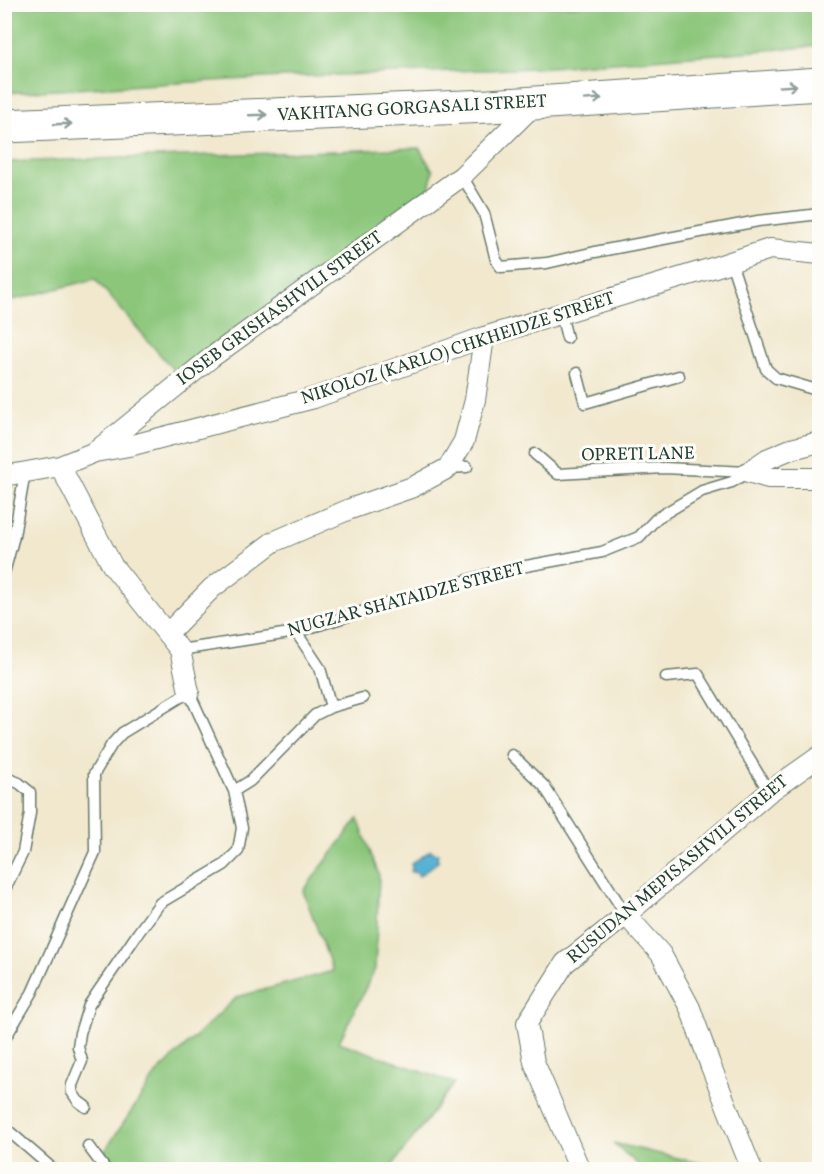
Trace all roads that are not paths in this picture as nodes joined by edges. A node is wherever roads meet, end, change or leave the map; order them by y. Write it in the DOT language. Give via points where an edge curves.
graph roads {
  1 [pos="819,84"];
  2 [pos="535,104"];
  3 [pos="4,126"];
  4 [pos="462,176"];
  5 [pos="819,214"];
  6 [pos="819,254"];
  7 [pos="731,262"];
  8 [pos="561,314"];
  9 [pos="484,337"];
  10 [pos="567,338"];
  11 [pos="577,373"];
  12 [pos="679,376"];
  13 [pos="819,391"];
  14 [pos="819,442"];
  15 [pos="95,452"];
  16 [pos="535,454"];
  17 [pos="60,466"];
  18 [pos="26,472"];
  19 [pos="748,472"];
  20 [pos="4,476"];
  21 [pos="819,478"];
  22 [pos="4,573"];
  23 [pos="166,633"];
  24 [pos="296,633"];
  25 [pos="180,650"];
  26 [pos="666,677"];
  27 [pos="189,692"];
  28 [pos="363,698"];
  29 [pos="331,706"];
  30 [pos="512,756"];
  31 [pos="819,756"];
  32 [pos="4,777"];
  33 [pos="234,791"];
  34 [pos="769,792"];
  35 [pos="4,891"];
  36 [pos="626,915"];
  37 [pos="4,1040"];
  38 [pos="86,1107"];
  39 [pos="4,1128"];
  40 [pos="88,1146"];
  41 [pos="54,1170"];
  42 [pos="106,1170"];
  43 [pos="580,1170"];
  44 [pos="752,1170"];
  2 -- 1 [label="highway, VAKHTANG GORGASALI STREET, one-way"];
  3 -- 2 [label="highway, VAKHTANG GORGASALI STREET, one-way"];
  2 -- 4 [label="street, IOSEB GRISHASHVILI STREET"];
  4 -- 5 [label="lane" via="484,213 501,267 547,263 758,220"];
  4 -- 15 [label="street, IOSEB GRISHASHVILI STREET" via="212,357"];
  6 -- 7 [label="street, NIKOLOZ (KARLO) CHKHEIDZE STREET" via="770,249"];
  7 -- 8 [label="street, NIKOLOZ (KARLO) CHKHEIDZE STREET"];
  7 -- 13 [label="lane" via="766,369 776,378"];
  8 -- 9 [label="street, NIKOLOZ (KARLO) CHKHEIDZE STREET"];
  8 -- 10 [label="lane"];
  9 -- 15 [label="street, NIKOLOZ (KARLO) CHKHEIDZE STREET" via="314,398"];
  9 -- 23 [label="street" via="475,400 458,467 273,542 212,588"];
  11 -- 12 [label="lane" via="585,403"];
  14 -- 19 [label="street, NUGZAR SHATAIDZE STREET" via="790,449"];
  15 -- 17 [label="street, IOSEB GRISHASHVILI STREET"];
  16 -- 19 [label="lane, OPRETI LANE" via="558,474 664,468"];
  17 -- 18 [label="street, IOSEB GRISHASHVILI STREET"];
  17 -- 23 [label="street" via="112,565"];
  18 -- 20 [label="street, IOSEB GRISHASHVILI STREET"];
  18 -- 22 [label="lane"];
  19 -- 21 [label="street" via="768,478"];
  19 -- 24 [label="lane, NUGZAR SHATAIDZE STREET" via="732,482 702,491 657,518 639,537 602,552 499,571"];
  23 -- 25 [label="street"];
  24 -- 25 [label="lane, NUGZAR SHATAIDZE STREET"];
  24 -- 29 [label="lane" via="320,668"];
  25 -- 27 [label="street"];
  26 -- 34 [label="lane" via="698,674"];
  27 -- 33 [label="lane"];
  27 -- 37 [label="lane" via="122,732 94,774 96,852 32,993"];
  28 -- 29 [label="lane"];
  29 -- 33 [label="lane" via="315,715 250,781"];
  30 -- 36 [label="lane" via="544,786"];
  31 -- 34 [label="street, RUSUDAN MEPISASHVILI STREET"];
  32 -- 35 [label="lane" via="30,792 30,813 23,852"];
  33 -- 38 [label="lane" via="242,828 238,851 224,865 160,903 89,1005 78,1047 82,1061 72,1085 72,1092"];
  34 -- 36 [label="street, RUSUDAN MEPISASHVILI STREET"];
  36 -- 43 [label="street, RUSUDAN MEPISASHVILI STREET" via="565,963 527,1023 534,1062"];
  36 -- 44 [label="street" via="661,954 690,1008"];
  39 -- 41 [label="lane"];
  40 -- 42 [label="lane"];
}
